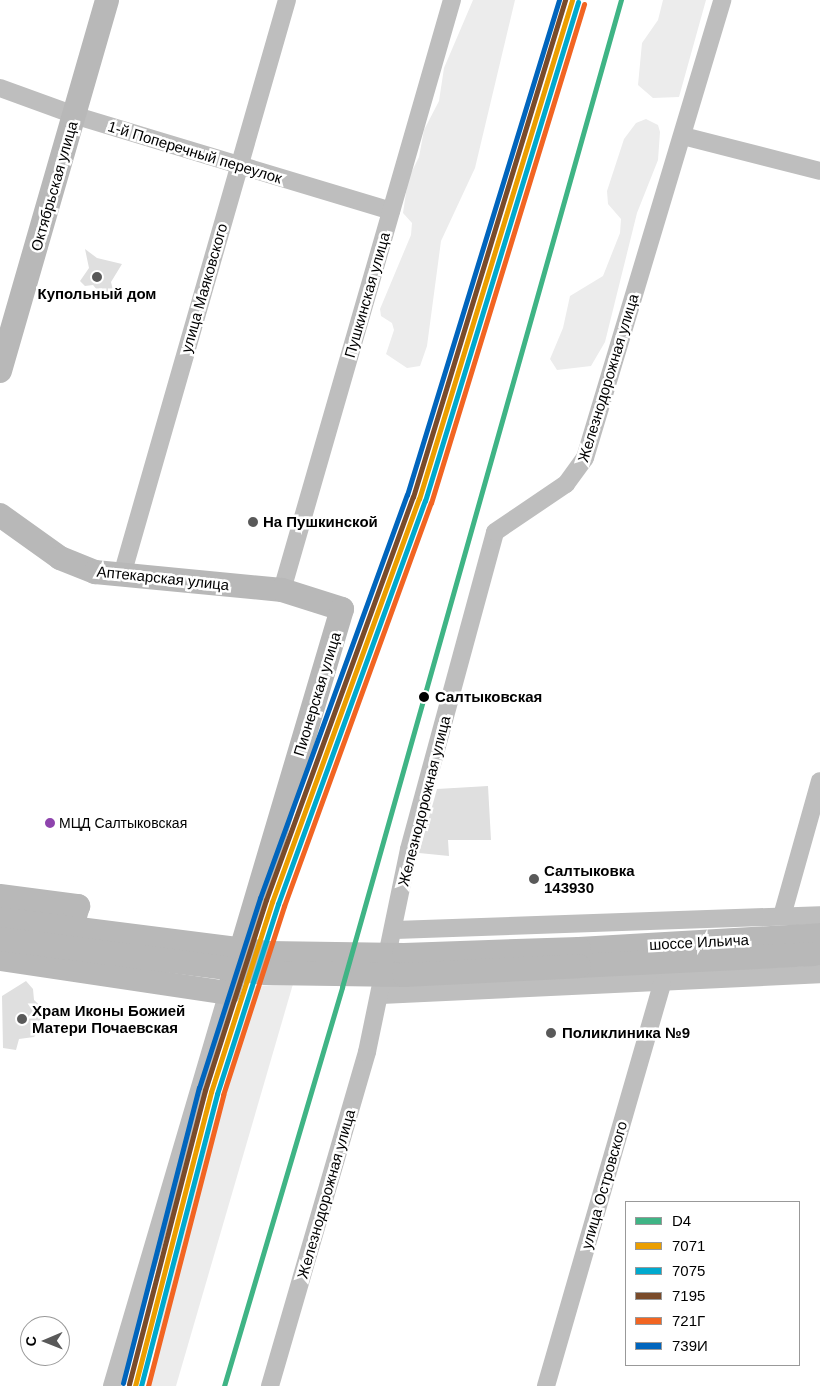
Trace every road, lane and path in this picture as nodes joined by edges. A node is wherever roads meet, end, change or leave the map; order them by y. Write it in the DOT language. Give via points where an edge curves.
graph roads {
  1 [pos="107,0"];
  2 [pos="287,0"];
  3 [pos="452,0"];
  4 [pos="722,0"];
  5 [pos="0,88"];
  6 [pos="74,115"];
  7 [pos="683,136"];
  8 [pos="239,166"];
  9 [pos="820,171"];
  10 [pos="391,211"];
  11 [pos="0,372"];
  12 [pos="0,515"];
  13 [pos="122,575"];
  14 [pos="282,590"];
  15 [pos="820,780"];
  16 [pos="0,896"];
  17 [pos="820,915"];
  18 [pos="782,916"];
  19 [pos="0,918"];
  20 [pos="458,928"];
  21 [pos="394,930"];
  22 [pos="820,935"];
  23 [pos="0,939"];
  24 [pos="820,954"];
  25 [pos="579,958"];
  26 [pos="0,959"];
  27 [pos="238,960"];
  28 [pos="59,968"];
  29 [pos="820,974"];
  30 [pos="121,977"];
  31 [pos="662,984"];
  32 [pos="461,992"];
  33 [pos="228,993"];
  34 [pos="381,995"];
  35 [pos="112,1386"];
  36 [pos="270,1386"];
  37 [pos="546,1386"];
  1 -- 6 [label="street, Октябрьская улица"];
  2 -- 8 [label="street, улица Маяковского"];
  3 -- 10 [label="street, Пушкинская улица"];
  4 -- 7 [label="street, Железнодорожная улица"];
  5 -- 6 [label="street, 1-й Поперечный переулок"];
  6 -- 8 [label="street, 1-й Поперечный переулок"];
  6 -- 11 [label="street, Октябрьская улица"];
  7 -- 9 [label="street"];
  7 -- 21 [label="street, Железнодорожная улица" via="585,458 566,484 494,532 409,849"];
  8 -- 10 [label="street, 1-й Поперечный переулок"];
  8 -- 13 [label="street, улица Маяковского"];
  10 -- 14 [label="street, Пушкинская улица"];
  12 -- 13 [label="street, Аптекарская улица" via="60,558 95,572"];
  13 -- 14 [label="street, Аптекарская улица"];
  14 -- 27 [label="street, Пионерская улица" via="342,609"];
  15 -- 18 [label="street"];
  16 -- 28 [label="street" via="78,906"];
  17 -- 18 [label="street"];
  18 -- 20 [label="street"];
  19 -- 25 [label="street, bridge" via="268,953"];
  20 -- 21 [label="street"];
  20 -- 32 [label="street" via="440,940 431,964 439,981"];
  21 -- 34 [label="street, Железнодорожная улица"];
  22 -- 25 [label="street, шоссе Ильича"];
  23 -- 25 [label="street, bridge" via="266,973 404,975"];
  24 -- 25 [label="street, шоссе Ильича"];
  26 -- 28 [label="street"];
  27 -- 30 [label="street" via="218,957 190,960 155,972"];
  27 -- 33 [label="street, Пионерская улица"];
  28 -- 30 [label="street"];
  29 -- 31 [label="street"];
  30 -- 33 [label="street"];
  31 -- 32 [label="street"];
  31 -- 37 [label="street, улица Островского"];
  32 -- 34 [label="street"];
  33 -- 35 [label="street, Пионерская улица"];
  34 -- 36 [label="street, Железнодорожная улица"];
}
